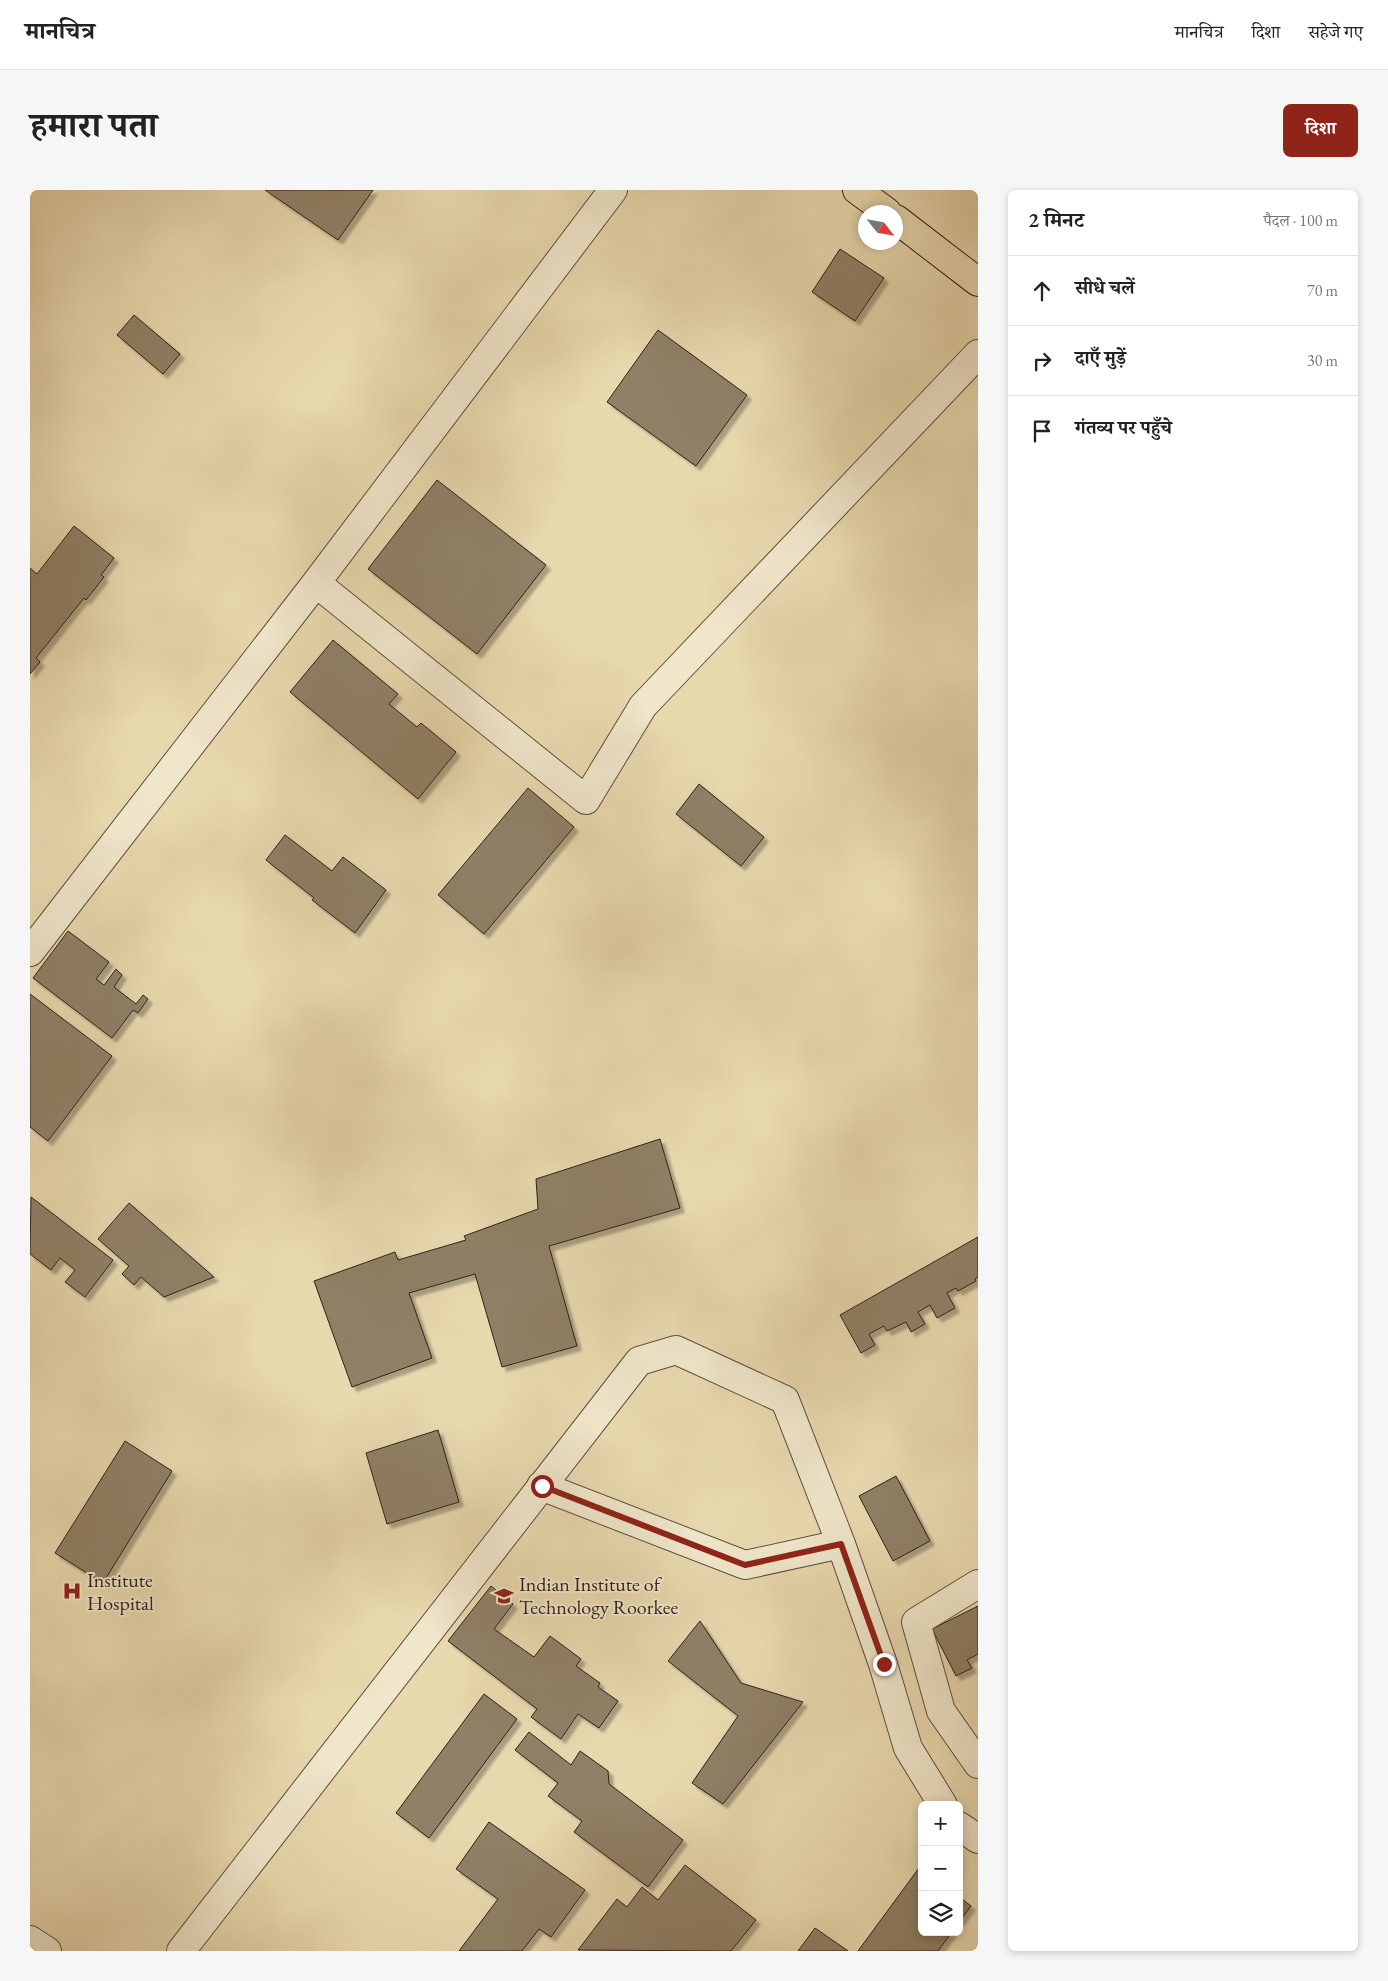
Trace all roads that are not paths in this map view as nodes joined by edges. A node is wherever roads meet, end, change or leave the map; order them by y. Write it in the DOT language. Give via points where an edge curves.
graph roads {
  1 [pos="613,190"];
  2 [pos="858,190"];
  3 [pos="878,205"];
  4 [pos="903,224"];
  5 [pos="978,282"];
  6 [pos="978,354"];
  7 [pos="316,583"];
  8 [pos="30,952"];
  9 [pos="542,1486"];
  10 [pos="841,1544"];
  11 [pos="978,1584"];
  12 [pos="978,1764"];
  13 [pos="940,1801"];
  14 [pos="963,1829"];
  15 [pos="978,1839"];
  16 [pos="30,1940"];
  17 [pos="47,1951"];
  18 [pos="181,1951"];
  1 -- 7 [label="street"];
  2 -- 3 [label="main road"];
  4 -- 5 [label="main road"];
  6 -- 7 [label="street" via="643,706 586,800"];
  7 -- 8 [label="street"];
  9 -- 10 [label="street" via="745,1565"];
  9 -- 10 [label="street" via="639,1361 676,1350 785,1400"];
  9 -- 18 [label="street"];
  10 -- 13 [label="street" via="884,1664 908,1748"];
  11 -- 12 [label="street" via="916,1622 941,1711"];
  14 -- 15 [label="street"];
  16 -- 17 [label="street"];
}
